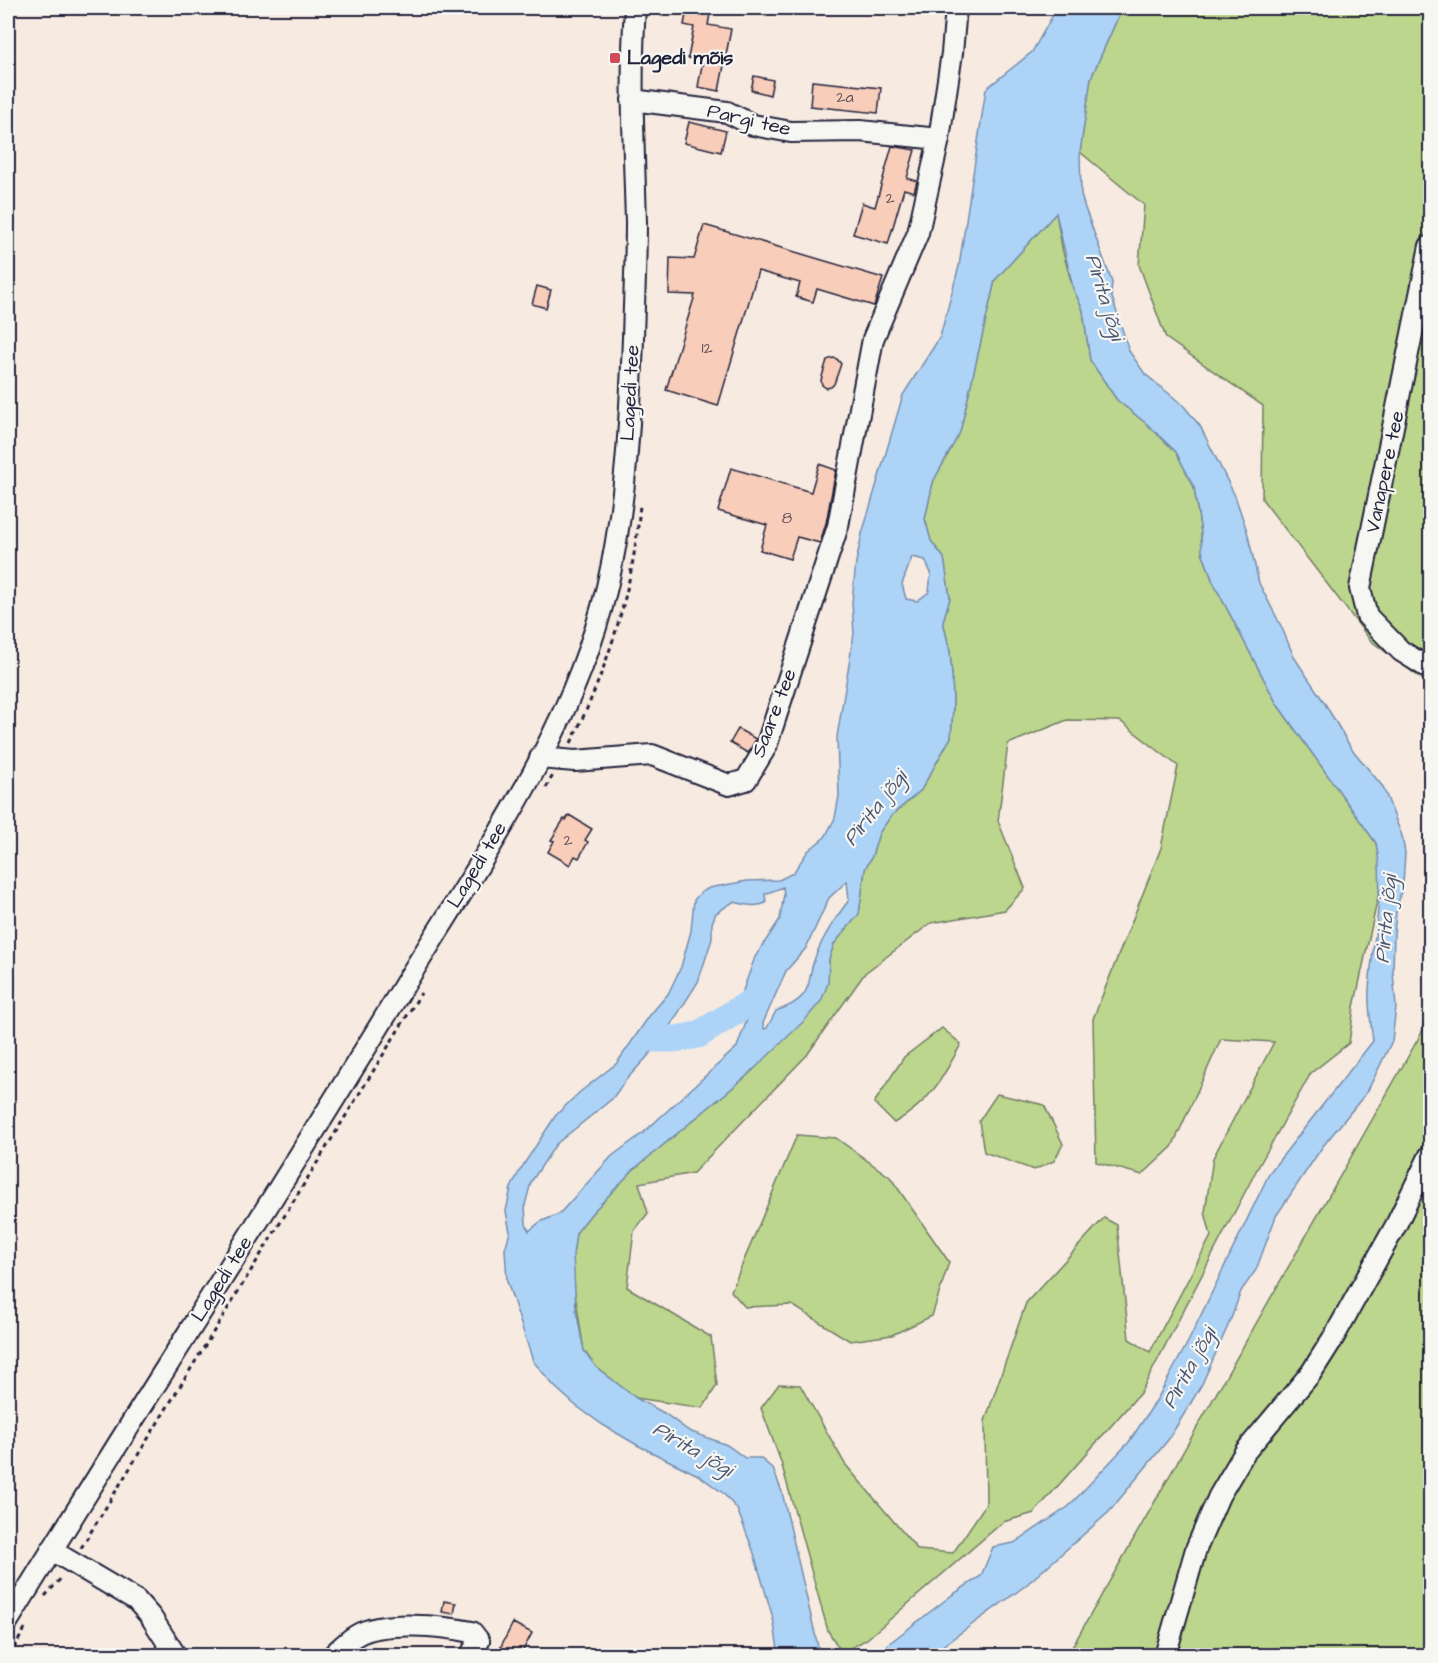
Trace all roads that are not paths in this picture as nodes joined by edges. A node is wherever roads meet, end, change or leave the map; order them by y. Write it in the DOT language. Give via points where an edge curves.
graph roads {
  1 [pos="635,8"];
  2 [pos="956,8"];
  3 [pos="632,100"];
  4 [pos="939,139"];
  5 [pos="1431,246"];
  6 [pos="1431,669"];
  7 [pos="540,758"];
  8 [pos="1431,1155"];
  9 [pos="51,1550"];
  10 [pos="8,1621"];
  11 [pos="176,1656"];
  12 [pos="332,1656"];
  13 [pos="470,1656"];
  14 [pos="1165,1656"];
  1 -- 3 [label="street, Lagedi tee"];
  2 -- 4 [label="street"];
  3 -- 4 [label="street, Pargi tee" via="727,112 753,125 791,132 860,130"];
  3 -- 7 [label="street, Lagedi tee" via="636,227 631,395 619,530 591,643"];
  4 -- 7 [label="street, Saare tee" via="918,233 873,339 838,526 766,747 746,780 729,785 652,755 562,761"];
  5 -- 6 [label="street, Vanapere tee" via="1360,588 1367,616 1401,651"];
  7 -- 9 [label="street, Lagedi tee" via="346,1081"];
  8 -- 14 [label="street" via="1335,1335 1311,1373 1245,1452 1219,1496 1196,1549"];
  9 -- 10 [label="street, Lagedi tee"];
  9 -- 11 [label="street" via="136,1600"];
  12 -- 13 [label="street" via="366,1631 425,1625 472,1632 479,1641"];
}
